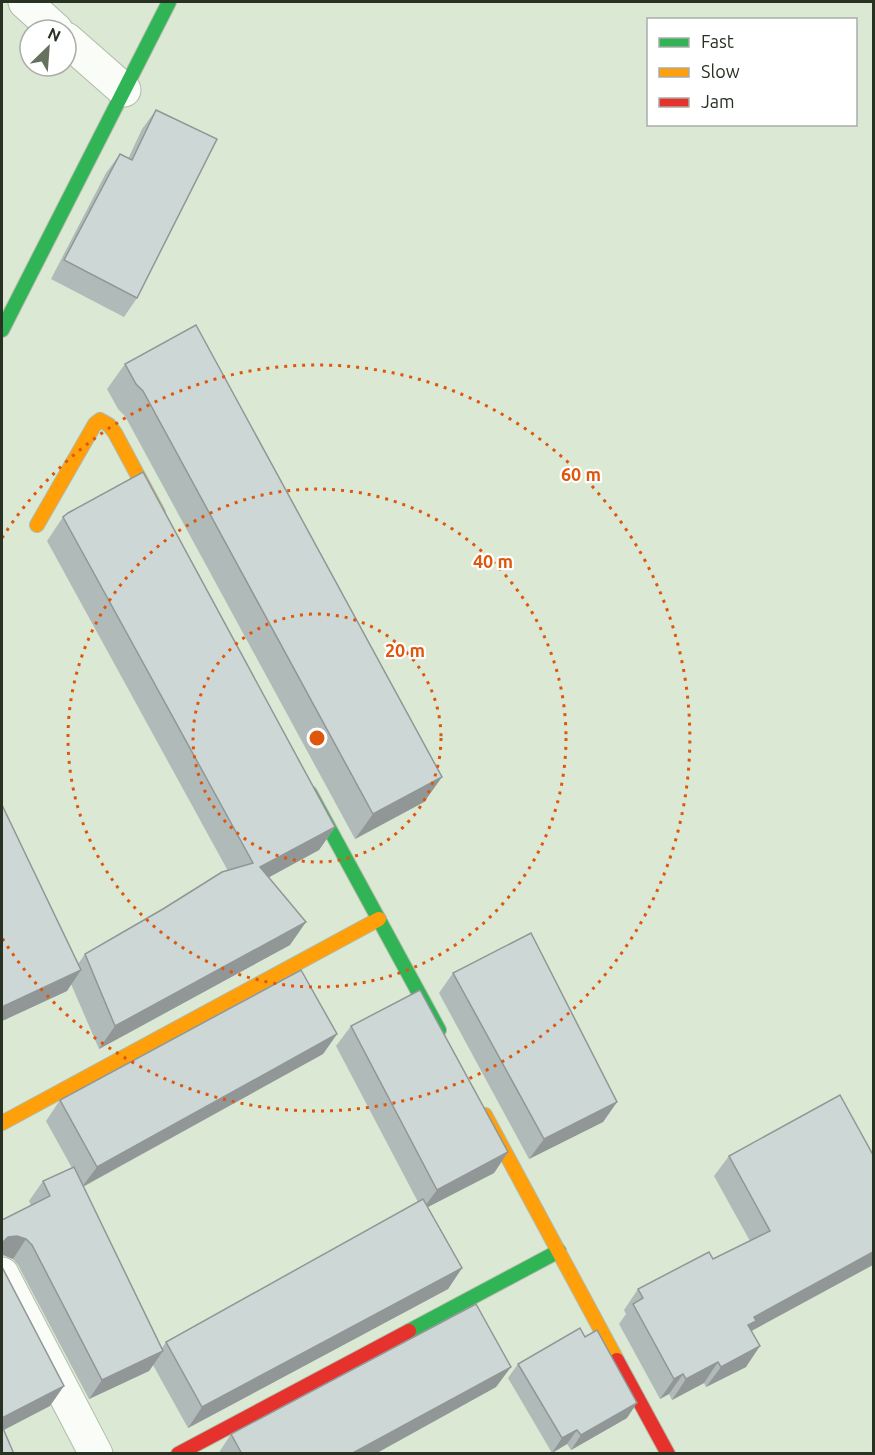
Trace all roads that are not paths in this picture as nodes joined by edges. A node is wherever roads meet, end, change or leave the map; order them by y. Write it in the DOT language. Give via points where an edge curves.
graph roads {
  1 [pos="24,2"];
  2 [pos="169,2"];
  3 [pos="42,18"];
  4 [pos="78,50"];
  5 [pos="124,90"];
  6 [pos="2,330"];
  7 [pos="37,525"];
  8 [pos="165,526"];
  9 [pos="306,784"];
  10 [pos="379,919"];
  11 [pos="446,1044"];
  12 [pos="480,1106"];
  13 [pos="2,1123"];
  14 [pos="559,1251"];
  15 [pos="2,1274"];
  16 [pos="96,1454"];
  17 [pos="178,1454"];
  18 [pos="669,1454"];
  1 -- 3 [label="street"];
  2 -- 5 [label="street"];
  4 -- 5 [label="street"];
  5 -- 6 [label="street"];
  7 -- 8 [label="street" via="100,420 109,424"];
  9 -- 10 [label="street"];
  10 -- 11 [label="street"];
  10 -- 13 [label="street"];
  12 -- 14 [label="street"];
  14 -- 17 [label="street"];
  14 -- 18 [label="street"];
  15 -- 16 [label="street"];
}
